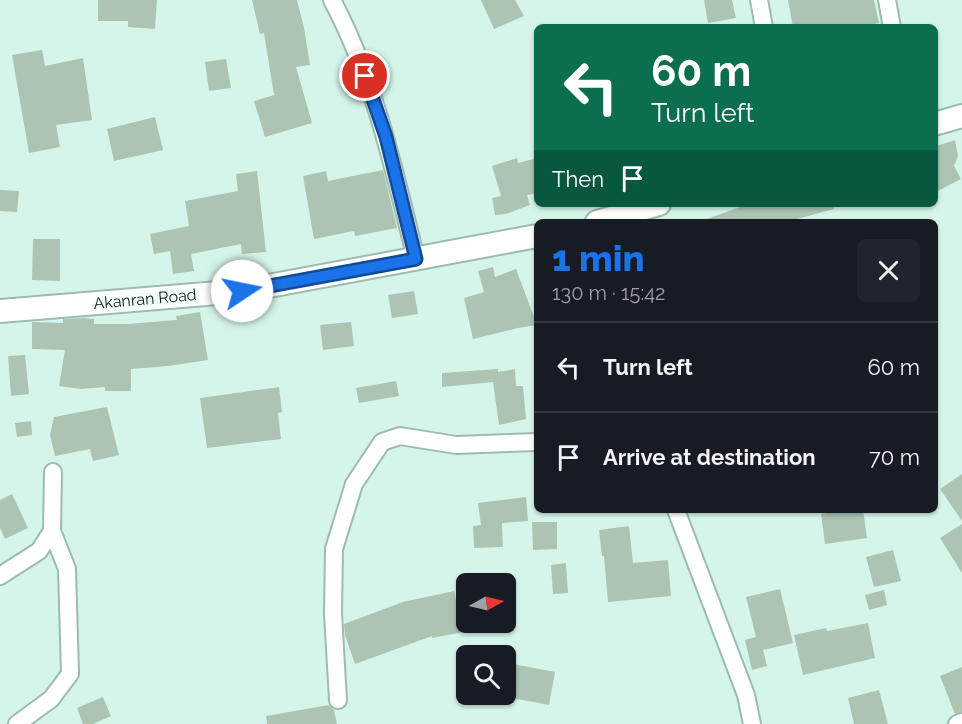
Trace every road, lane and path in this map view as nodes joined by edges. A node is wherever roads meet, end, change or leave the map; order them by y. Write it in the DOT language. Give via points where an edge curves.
graph roads {
  1 [pos="332,0"];
  2 [pos="759,0"];
  3 [pos="887,0"];
  4 [pos="763,24"];
  5 [pos="891,24"];
  6 [pos="962,116"];
  7 [pos="938,123"];
  8 [pos="649,207"];
  9 [pos="607,219"];
  10 [pos="534,237"];
  11 [pos="416,259"];
  12 [pos="0,311"];
  13 [pos="534,442"];
  14 [pos="52,472"];
  15 [pos="677,513"];
  16 [pos="52,531"];
  17 [pos="0,576"];
  18 [pos="339,700"];
  19 [pos="962,722"];
  20 [pos="17,724"];
  21 [pos="752,724"];
  22 [pos="957,724"];
  1 -- 11 [label="street" via="351,36 386,137"];
  2 -- 4 [label="street"];
  3 -- 5 [label="street"];
  6 -- 7 [label="main road"];
  8 -- 9 [label="main road"];
  10 -- 11 [label="main road, Akanran Road"];
  11 -- 12 [label="main road, Akanran Road" via="242,291"];
  13 -- 18 [label="street" via="456,445 400,436 382,442 354,484 334,549 333,614"];
  14 -- 16 [label="street"];
  15 -- 21 [label="street" via="746,695"];
  16 -- 17 [label="street" via="39,551"];
  16 -- 20 [label="street" via="67,569 70,674 51,699"];
  19 -- 22 [label="street"];
}
